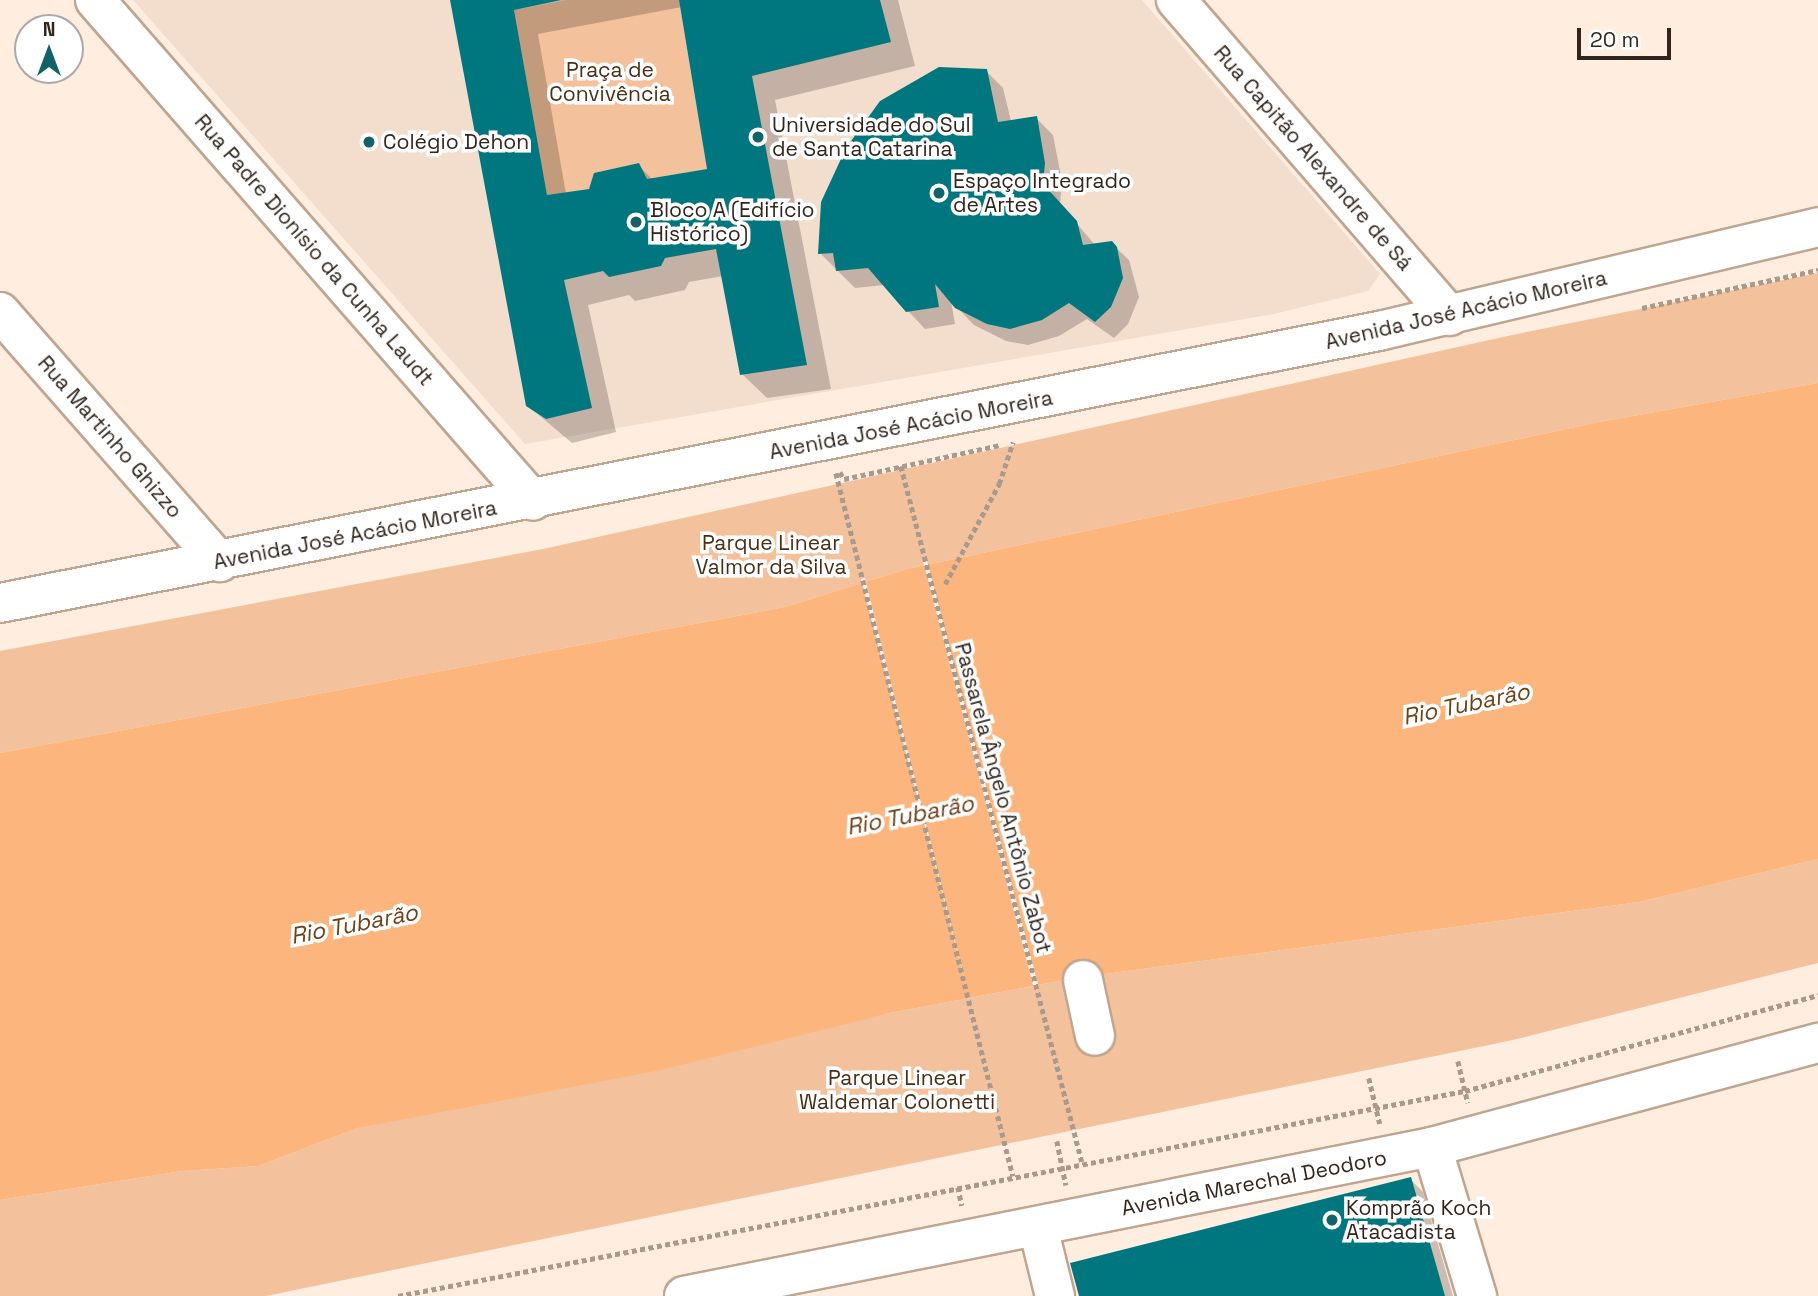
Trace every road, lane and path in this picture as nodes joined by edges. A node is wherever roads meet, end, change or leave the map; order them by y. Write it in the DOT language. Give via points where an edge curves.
graph roads {
  1 [pos="94,0"];
  2 [pos="1176,0"];
  3 [pos="1818,227"];
  4 [pos="0,312"];
  5 [pos="1450,316"];
  6 [pos="1013,442"];
  7 [pos="901,467"];
  8 [pos="836,473"];
  9 [pos="533,501"];
  10 [pos="220,562"];
  11 [pos="945,584"];
  12 [pos="0,603"];
  13 [pos="1083,980"];
  14 [pos="1818,995"];
  15 [pos="1095,1036"];
  16 [pos="1818,1043"];
  17 [pos="1458,1060"];
  18 [pos="1369,1078"];
  19 [pos="1465,1091"];
  20 [pos="1376,1109"];
  21 [pos="1476,1135"];
  22 [pos="1056,1141"];
  23 [pos="1432,1147"];
  24 [pos="1388,1156"];
  25 [pos="1082,1162"];
  26 [pos="1062,1166"];
  27 [pos="1013,1176"];
  28 [pos="1074,1220"];
  29 [pos="1038,1227"];
  30 [pos="398,1296"];
  31 [pos="684,1296"];
  32 [pos="1055,1296"];
  33 [pos="1477,1296"];
  1 -- 9 [label="main road, Rua Padre Dionísio da Cunha Laudt"];
  2 -- 5 [label="main road, Rua Capitão Alexandre de Sá"];
  3 -- 5 [label="main road, Avenida José Acácio Moreira"];
  4 -- 10 [label="main road, Rua Martinho Ghizzo"];
  5 -- 9 [label="main road, Avenida José Acácio Moreira"];
  6 -- 11 [label="path" via="999,484"];
  7 -- 25 [label="path, Passarela Ângelo Antônio Zabot"];
  8 -- 27 [label="path"];
  9 -- 10 [label="main road, Avenida José Acácio Moreira"];
  10 -- 12 [label="main road, Avenida José Acácio Moreira"];
  13 -- 15 [label="main road"];
  14 -- 19 [label="path"];
  16 -- 21 [label="main road, Avenida Marechal Deodoro"];
  17 -- 19 [label="path"];
  18 -- 20 [label="path"];
  19 -- 20 [label="path"];
  19 -- 21 [label="path"];
  20 -- 24 [label="path"];
  20 -- 25 [label="path"];
  21 -- 23 [label="main road, Avenida Marechal Deodoro"];
  22 -- 26 [label="path"];
  23 -- 24 [label="main road, Avenida Marechal Deodoro"];
  23 -- 33 [label="main road"];
  24 -- 28 [label="main road, Avenida Marechal Deodoro"];
  25 -- 26 [label="path"];
  26 -- 27 [label="path"];
  26 -- 28 [label="path"];
  27 -- 30 [label="path"];
  28 -- 29 [label="main road, Avenida Marechal Deodoro"];
  29 -- 31 [label="main road, Avenida Marechal Deodoro"];
  29 -- 32 [label="main road"];
}
